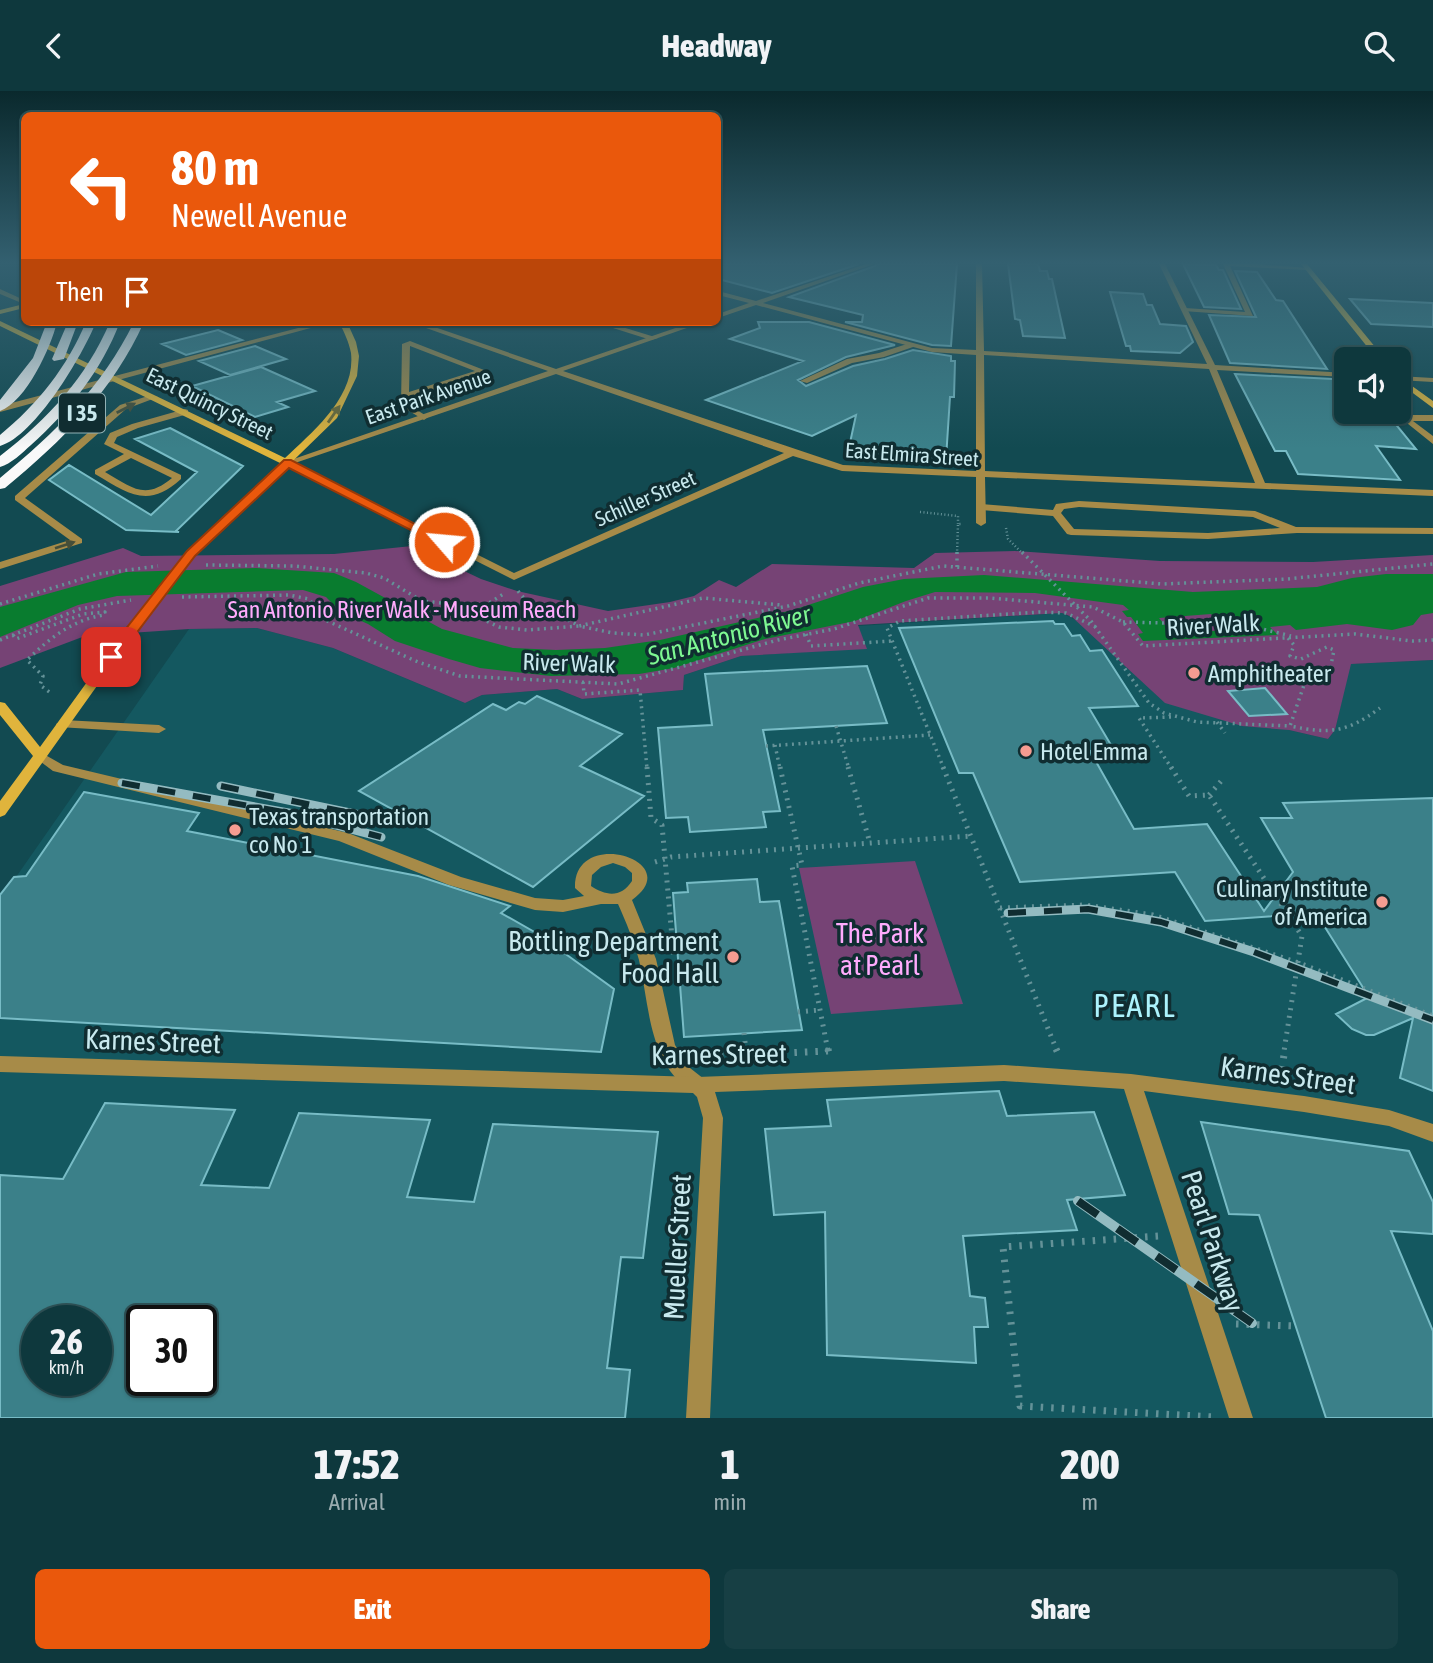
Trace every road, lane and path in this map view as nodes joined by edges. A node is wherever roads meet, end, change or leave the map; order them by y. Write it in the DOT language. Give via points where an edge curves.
graph roads {
  1 [pos="6,326"];
  2 [pos="51,326"];
  3 [pos="72,326"];
  4 [pos="88,326"];
  5 [pos="112,326"];
  6 [pos="137,326"];
  7 [pos="314,326"];
  8 [pos="345,326"];
  9 [pos="425,326"];
  10 [pos="612,326"];
  11 [pos="688,326"];
  12 [pos="840,326"];
  13 [pos="980,326"];
  14 [pos="1193,326"];
  15 [pos="1354,326"];
  16 [pos="654,338"];
  17 [pos="910,345"];
  18 [pos="1371,347"];
  19 [pos="981,353"];
  20 [pos="1212,367"];
  21 [pos="556,371"];
  22 [pos="1334,374"];
  23 [pos="115,379"];
  24 [pos="1411,379"];
  25 [pos="1433,380"];
  26 [pos="804,381"];
  27 [pos="1411,388"];
  28 [pos="405,396"];
  29 [pos="154,397"];
  30 [pos="1433,405"];
  31 [pos="0,408"];
  32 [pos="185,412"];
  33 [pos="424,417"];
  34 [pos="1411,418"];
  35 [pos="1433,418"];
  36 [pos="1411,423"];
  37 [pos="0,426"];
  38 [pos="0,442"];
  39 [pos="1433,442"];
  40 [pos="792,453"];
  41 [pos="131,454"];
  42 [pos="0,463"];
  43 [pos="287,463"];
  44 [pos="981,476"];
  45 [pos="0,485"];
  46 [pos="1262,487"];
  47 [pos="1433,493"];
  48 [pos="981,507"];
  49 [pos="920,512"];
  50 [pos="1056,513"];
  51 [pos="981,523"];
  52 [pos="958,524"];
  53 [pos="1297,530"];
  54 [pos="1433,531"];
  55 [pos="1015,547"];
  56 [pos="1433,564"];
  57 [pos="205,565"];
  58 [pos="0,566"];
  59 [pos="168,566"];
  60 [pos="514,577"];
  61 [pos="180,597"];
  62 [pos="143,599"];
  63 [pos="0,604"];
  64 [pos="788,606"];
  65 [pos="473,613"];
  66 [pos="1123,622"];
  67 [pos="1164,622"];
  68 [pos="579,625"];
  69 [pos="1219,625"];
  70 [pos="1096,628"];
  71 [pos="806,634"];
  72 [pos="13,635"];
  73 [pos="1288,638"];
  74 [pos="1299,638"];
  75 [pos="1433,639"];
  76 [pos="0,640"];
  77 [pos="892,641"];
  78 [pos="583,682"];
  79 [pos="52,694"];
  80 [pos="0,706"];
  81 [pos="1380,708"];
  82 [pos="1171,717"];
  83 [pos="1217,722"];
  84 [pos="63,724"];
  85 [pos="836,726"];
  86 [pos="1290,726"];
  87 [pos="159,729"];
  88 [pos="1225,733"];
  89 [pos="930,735"];
  90 [pos="841,741"];
  91 [pos="775,745"];
  92 [pos="766,746"];
  93 [pos="40,756"];
  94 [pos="1223,779"];
  95 [pos="1209,795"];
  96 [pos="0,812"];
  97 [pos="971,836"];
  98 [pos="870,843"];
  99 [pos="798,848"];
  100 [pos="666,857"];
  101 [pos="640,870"];
  102 [pos="623,898"];
  103 [pos="599,899"];
  104 [pos="1000,908"];
  105 [pos="674,963"];
  106 [pos="1298,963"];
  107 [pos="820,1010"];
  108 [pos="798,1012"];
  109 [pos="1433,1016"];
  110 [pos="744,1034"];
  111 [pos="828,1051"];
  112 [pos="747,1055"];
  113 [pos="695,1056"];
  114 [pos="0,1064"];
  115 [pos="1066,1077"];
  116 [pos="834,1081"];
  117 [pos="1131,1082"];
  118 [pos="697,1085"];
  119 [pos="1277,1101"];
  120 [pos="1433,1133"];
  121 [pos="1180,1235"];
  122 [pos="1208,1322"];
  123 [pos="1296,1326"];
  124 [pos="698,1418"];
  125 [pos="1228,1418"];
  126 [pos="1241,1418"];
  1 -- 23 [label="main road, East Quincy Street"];
  2 -- 31 [label="highway" via="37,360"];
  3 -- 37 [label="highway, I 35" via="53,367 29,399"];
  4 -- 38 [label="highway, I 35" via="51,393"];
  5 -- 42 [label="highway, I 35" via="97,362 70,399"];
  6 -- 45 [label="highway, I 35" via="121,361 93,400 56,439"];
  7 -- 23 [label="street"];
  43 -- 8 [label="main road, one-way" via="334,416 346,395 355,356"];
  9 -- 21 [label="street, East Elmira Street"];
  10 -- 16 [label="street"];
  11 -- 16 [label="street, East Park Avenue"];
  12 -- 17 [label="street"];
  13 -- 19 [label="street"];
  14 -- 20 [label="street"];
  15 -- 18 [label="main road"];
  16 -- 21 [label="street, East Park Avenue"];
  17 -- 19 [label="street"];
  17 -- 26 [label="street" via="850,361"];
  19 -- 20 [label="street"];
  19 -- 44 [label="street"];
  20 -- 22 [label="street"];
  20 -- 46 [label="street"];
  21 -- 33 [label="street, East Park Avenue"];
  21 -- 40 [label="street, East Elmira Street"];
  23 -- 29 [label="main road, East Quincy Street"];
  23 -- 31 [label="street"];
  24 -- 25 [label="street"];
  27 -- 30 [label="main road"];
  28 -- 28 [label="street" via="407,344 480,370 478,374"];
  28 -- 33 [label="street" via="405,406"];
  29 -- 32 [label="main road, East Quincy Street"];
  58 -- 29 [label="street, one-way" via="78,541 19,498 123,407"];
  32 -- 41 [label="street" via="113,435 109,444"];
  32 -- 43 [label="main road, East Quincy Street"];
  33 -- 43 [label="street, East Park Avenue"];
  34 -- 35 [label="street"];
  36 -- 39 [label="street"];
  40 -- 44 [label="street, East Elmira Street" via="823,464 869,471"];
  40 -- 60 [label="street, Schiller Street"];
  41 -- 41 [label="street" via="155,465 178,477 163,492 140,495 98,472"];
  43 -- 60 [label="street, East Quincy Street"];
  43 -- 84 [label="main road" via="191,554"];
  44 -- 46 [label="street, East Elmira Street"];
  44 -- 48 [label="street"];
  46 -- 47 [label="street, East Elmira Street"];
  48 -- 50 [label="street"];
  48 -- 51 [label="street"];
  49 -- 52 [label="path" via="958,516"];
  50 -- 53 [label="street" via="1060,506 1079,504 1255,514"];
  50 -- 53 [label="street" via="1071,532 1208,536"];
  53 -- 54 [label="street"];
  55 -- 70 [label="path"];
  56 -- 64 [label="path, River Walk" via="1287,579 1163,583 943,566 859,583"];
  57 -- 65 [label="path, River Walk" via="366,573 384,578 422,601 451,604"];
  59 -- 63 [label="path" via="115,569"];
  61 -- 78 [label="path, River Walk" via="309,599 323,619 460,676"];
  62 -- 72 [label="path" via="79,608"];
  64 -- 68 [label="path" via="703,598"];
  64 -- 68 [label="path, River Walk" via="645,635"];
  65 -- 68 [label="path, River Walk" via="483,621 527,631"];
  65 -- 68 [label="path" via="503,593 517,591 539,610"];
  66 -- 67 [label="path"];
  66 -- 71 [label="path, River Walk" via="1093,607 1053,602 928,598"];
  66 -- 73 [label="path, River Walk" via="1143,646"];
  69 -- 74 [label="path" via="1250,626"];
  70 -- 77 [label="path" via="1066,614 1040,612 900,621 887,628"];
  70 -- 82 [label="path" via="1149,703"];
  71 -- 77 [label="path" via="811,646"];
  71 -- 78 [label="path, River Walk" via="618,684"];
  72 -- 76 [label="path"];
  72 -- 79 [label="path" via="16,639 83,614 105,612 58,631 27,660 43,676 40,685"];
  73 -- 74 [label="path, River Walk"];
  73 -- 86 [label="path" via="1294,645 1290,656 1301,659 1327,646 1334,650 1329,675 1305,682"];
  74 -- 75 [label="path, River Walk" via="1355,634"];
  77 -- 89 [label="path"];
  78 -- 100 [label="path" via="584,694 640,690 651,818 662,825"];
  80 -- 93 [label="main road"];
  81 -- 86 [label="path" via="1356,726 1338,732"];
  82 -- 83 [label="path"];
  82 -- 95 [label="path" via="1139,718 1189,796"];
  83 -- 86 [label="path"];
  83 -- 88 [label="path"];
  84 -- 87 [label="street"];
  84 -- 93 [label="main road"];
  85 -- 90 [label="path"];
  89 -- 90 [label="path"];
  89 -- 97 [label="path"];
  90 -- 91 [label="path"];
  90 -- 98 [label="path"];
  91 -- 92 [label="path"];
  91 -- 99 [label="path"];
  93 -- 96 [label="main road"];
  93 -- 103 [label="street" via="58,768 344,837 454,881 535,904 563,906"];
  94 -- 95 [label="path"];
  95 -- 106 [label="path" via="1302,936"];
  97 -- 98 [label="path"];
  97 -- 104 [label="path"];
  98 -- 99 [label="path"];
  99 -- 100 [label="path"];
  99 -- 107 [label="path" via="803,865 792,866"];
  100 -- 101 [label="path"];
  100 -- 105 [label="path"];
  101 -- 102 [label="street" via="640,886"];
  101 -- 103 [label="street" via="613,858 591,865 582,880 583,888"];
  102 -- 103 [label="street"];
  102 -- 118 [label="street, Mueller Street" via="646,958 666,1048 683,1077"];
  104 -- 106 [label="path" via="1085,905 1153,915"];
  104 -- 115 [label="path"];
  106 -- 109 [label="path"];
  106 -- 119 [label="path"];
  107 -- 108 [label="path"];
  107 -- 111 [label="path"];
  110 -- 112 [label="path"];
  111 -- 112 [label="path"];
  111 -- 116 [label="path"];
  112 -- 113 [label="path"];
  114 -- 118 [label="street, Karnes Street"];
  115 -- 116 [label="street, Karnes Street" via="1004,1073"];
  115 -- 117 [label="street, Karnes Street"];
  116 -- 118 [label="street, Karnes Street"];
  117 -- 119 [label="street, Karnes Street"];
  117 -- 121 [label="street, Pearl Parkway"];
  118 -- 124 [label="street, Mueller Street" via="706,1093 713,1118"];
  119 -- 120 [label="street, Karnes Street" via="1389,1118"];
  121 -- 122 [label="street, Pearl Parkway"];
  121 -- 125 [label="path" via="1003,1247 1020,1406"];
  122 -- 123 [label="path"];
  122 -- 126 [label="street, Pearl Parkway"];
}
